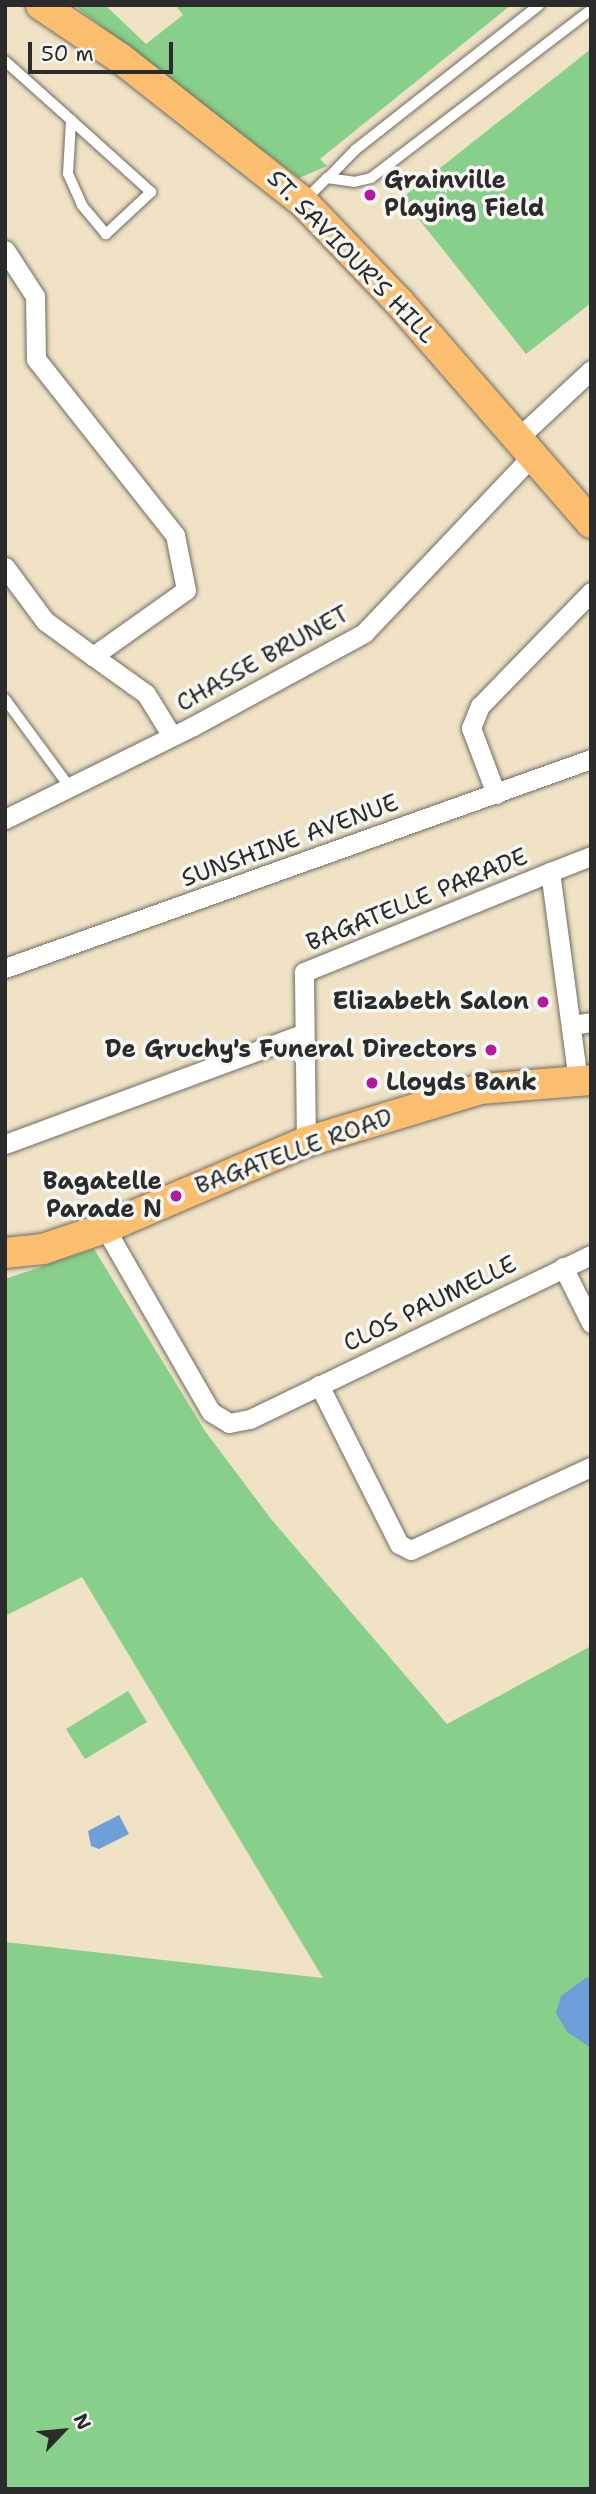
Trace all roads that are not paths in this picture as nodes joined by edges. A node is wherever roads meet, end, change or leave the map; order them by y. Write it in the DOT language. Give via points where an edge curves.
graph roads {
  1 [pos="41,5"];
  2 [pos="539,5"];
  3 [pos="591,10"];
  4 [pos="5,61"];
  5 [pos="71,120"];
  6 [pos="327,178"];
  7 [pos="303,202"];
  8 [pos="8,259"];
  9 [pos="591,370"];
  10 [pos="524,447"];
  11 [pos="591,523"];
  12 [pos="5,567"];
  13 [pos="591,592"];
  14 [pos="93,656"];
  15 [pos="5,699"];
  16 [pos="172,736"];
  17 [pos="591,759"];
  18 [pos="69,786"];
  19 [pos="496,794"];
  20 [pos="5,819"];
  21 [pos="591,856"];
  22 [pos="551,872"];
  23 [pos="5,968"];
  24 [pos="582,1024"];
  25 [pos="302,1034"];
  26 [pos="584,1080"];
  27 [pos="306,1142"];
  28 [pos="5,1144"];
  29 [pos="106,1228"];
  30 [pos="5,1253"];
  31 [pos="591,1255"];
  32 [pos="563,1267"];
  33 [pos="591,1323"];
  34 [pos="319,1385"];
  35 [pos="591,1468"];
  1 -- 7 [label="main road, ST. SAVIOUR'S HILL" via="120,58"];
  2 -- 6 [label="lane" via="355,150"];
  3 -- 6 [label="lane" via="371,178 354,182"];
  4 -- 5 [label="lane"];
  5 -- 5 [label="lane" via="152,192 106,234 82,205 68,174"];
  6 -- 7 [label="lane"];
  7 -- 10 [label="main road, ST. SAVIOUR'S HILL" via="399,302"];
  8 -- 14 [label="street" via="35,296 36,359 175,535 186,590"];
  9 -- 10 [label="street, CHASSE BRUNET"];
  10 -- 11 [label="main road, ST. SAVIOUR'S HILL"];
  10 -- 16 [label="street, CHASSE BRUNET" via="364,634"];
  12 -- 14 [label="street" via="45,621"];
  13 -- 19 [label="street" via="480,706 471,728"];
  14 -- 16 [label="street" via="146,694"];
  15 -- 18 [label="lane"];
  16 -- 18 [label="street, CHASSE BRUNET"];
  17 -- 19 [label="street, SUNSHINE AVENUE"];
  18 -- 20 [label="street, CHASSE BRUNET"];
  19 -- 23 [label="street, SUNSHINE AVENUE"];
  21 -- 22 [label="street, BAGATELLE PARADE"];
  22 -- 24 [label="street, BAGATELLE PARADE"];
  22 -- 25 [label="street, BAGATELLE PARADE" via="304,972"];
  24 -- 26 [label="street, BAGATELLE PARADE"];
  25 -- 27 [label="street, BAGATELLE PARADE"];
  25 -- 28 [label="street"];
  26 -- 27 [label="main road, BAGATELLE ROAD" via="480,1089"];
  27 -- 29 [label="main road, BAGATELLE ROAD"];
  29 -- 30 [label="main road, BAGATELLE ROAD" via="43,1249"];
  29 -- 34 [label="street, CLOS PAUMELLE" via="211,1412 229,1423 250,1419"];
  31 -- 32 [label="street, CLOS PAUMELLE"];
  32 -- 33 [label="street"];
  32 -- 34 [label="street, CLOS PAUMELLE"];
  34 -- 35 [label="street" via="399,1544 411,1550"];
}
